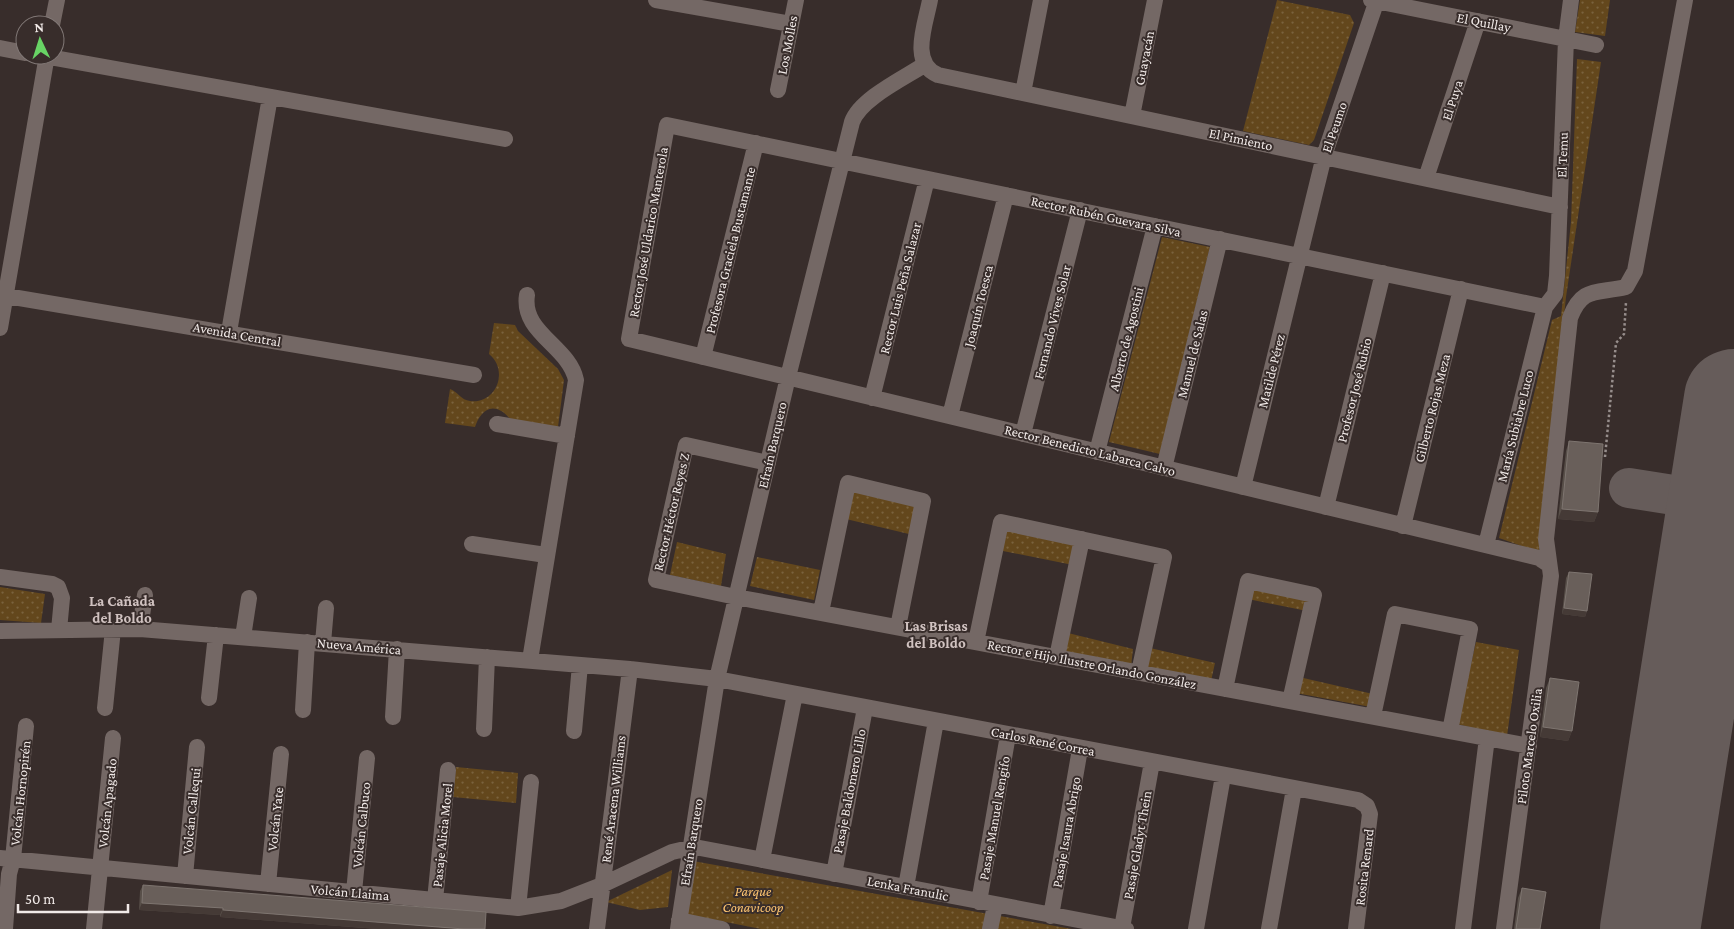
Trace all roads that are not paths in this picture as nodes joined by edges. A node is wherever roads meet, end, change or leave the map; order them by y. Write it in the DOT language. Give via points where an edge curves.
graph roads {
  1 [pos="57,0"];
  2 [pos="656,0"];
  3 [pos="796,0"];
  4 [pos="930,0"];
  5 [pos="1041,0"];
  6 [pos="1155,0"];
  7 [pos="1375,0"];
  8 [pos="1571,0"];
  9 [pos="1685,0"];
  10 [pos="54,15"];
  11 [pos="1478,21"];
  12 [pos="791,24"];
  13 [pos="1566,38"];
  14 [pos="1596,44"];
  15 [pos="0,48"];
  16 [pos="15,51"];
  17 [pos="65,60"];
  18 [pos="42,65"];
  19 [pos="924,65"];
  20 [pos="778,90"];
  21 [pos="1023,93"];
  22 [pos="270,97"];
  23 [pos="1132,116"];
  24 [pos="667,125"];
  25 [pos="505,139"];
  26 [pos="756,143"];
  27 [pos="1324,156"];
  28 [pos="841,161"];
  29 [pos="927,178"];
  30 [pos="1426,178"];
  31 [pos="1006,195"];
  32 [pos="1560,207"];
  33 [pos="1080,210"];
  34 [pos="1155,226"];
  35 [pos="1220,239"];
  36 [pos="1299,256"];
  37 [pos="1383,273"];
  38 [pos="1461,289"];
  39 [pos="2,295"];
  40 [pos="527,296"];
  41 [pos="1545,307"];
  42 [pos="0,328"];
  43 [pos="230,332"];
  44 [pos="629,339"];
  45 [pos="703,357"];
  46 [pos="474,375"];
  47 [pos="788,377"];
  48 [pos="872,398"];
  49 [pos="950,416"];
  50 [pos="498,424"];
  51 [pos="1024,434"];
  52 [pos="567,436"];
  53 [pos="1097,452"];
  54 [pos="768,463"];
  55 [pos="1164,468"];
  56 [pos="1243,487"];
  57 [pos="1326,507"];
  58 [pos="1403,526"];
  59 [pos="1082,539"];
  60 [pos="472,544"];
  61 [pos="1486,545"];
  62 [pos="546,555"];
  63 [pos="1548,564"];
  64 [pos="0,577"];
  65 [pos="656,580"];
  66 [pos="145,595"];
  67 [pos="736,597"];
  68 [pos="250,598"];
  69 [pos="326,608"];
  70 [pos="821,612"];
  71 [pos="898,627"];
  72 [pos="140,628"];
  73 [pos="113,629"];
  74 [pos="59,630"];
  75 [pos="0,631"];
  76 [pos="216,635"];
  77 [pos="244,637"];
  78 [pos="976,642"];
  79 [pos="315,643"];
  80 [pos="397,649"];
  81 [pos="487,657"];
  82 [pos="1058,657"];
  83 [pos="530,660"];
  84 [pos="580,665"];
  85 [pos="630,669"];
  86 [pos="1139,672"];
  87 [pos="717,679"];
  88 [pos="1225,689"];
  89 [pos="795,694"];
  90 [pos="209,698"];
  91 [pos="1290,701"];
  92 [pos="105,708"];
  93 [pos="865,708"];
  94 [pos="303,710"];
  95 [pos="1373,716"];
  96 [pos="393,717"];
  97 [pos="936,721"];
  98 [pos="26,726"];
  99 [pos="484,729"];
  100 [pos="574,731"];
  101 [pos="1450,731"];
  102 [pos="1008,735"];
  103 [pos="113,738"];
  104 [pos="1487,738"];
  105 [pos="1529,746"];
  106 [pos="197,747"];
  107 [pos="1080,749"];
  108 [pos="281,754"];
  109 [pos="367,758"];
  110 [pos="1152,762"];
  111 [pos="448,770"];
  112 [pos="1223,776"];
  113 [pos="530,782"];
  114 [pos="1294,789"];
  115 [pos="1368,806"];
  116 [pos="689,848"];
  117 [pos="7,859"];
  118 [pos="762,860"];
  119 [pos="100,868"];
  120 [pos="834,874"];
  121 [pos="184,876"];
  122 [pos="268,884"];
  123 [pos="602,885"];
  124 [pos="906,888"];
  125 [pos="354,892"];
  126 [pos="435,900"];
  127 [pos="987,904"];
  128 [pos="518,908"];
  129 [pos="1051,916"];
  130 [pos="678,925"];
  131 [pos="5,929"];
  132 [pos="94,929"];
  133 [pos="598,929"];
  134 [pos="722,929"];
  135 [pos="990,929"];
  136 [pos="1124,929"];
  137 [pos="1196,929"];
  138 [pos="1269,929"];
  139 [pos="1356,929"];
  140 [pos="1462,929"];
  141 [pos="1504,929"];
  1 -- 10 [label="street"];
  2 -- 12 [label="street"];
  3 -- 12 [label="street, Los Molles"];
  4 -- 19 [label="street" via="921,52"];
  5 -- 21 [label="street"];
  6 -- 23 [label="street, Guayacán"];
  7 -- 11 [label="street, El Quillay"];
  7 -- 27 [label="street, El Peumo"];
  8 -- 13 [label="street, El Temu"];
  9 -- 63 [label="street, Piloto Marcelo Oxilia" via="1635,271 1626,287 1582,296 1575,303 1570,318 1546,539"];
  11 -- 13 [label="street, El Quillay"];
  11 -- 30 [label="street, El Puya"];
  12 -- 20 [label="street, Los Molles"];
  13 -- 14 [label="street, El Quillay"];
  13 -- 32 [label="street, El Temu"];
  15 -- 16 [label="street"];
  17 -- 22 [label="street"];
  18 -- 39 [label="street"];
  19 -- 21 [label="street, El Pimiento" via="938,74"];
  19 -- 28 [label="street, Efraín Barquero" via="860,107 852,122"];
  21 -- 23 [label="street, El Pimiento"];
  22 -- 25 [label="street"];
  22 -- 43 [label="street"];
  23 -- 27 [label="street, El Pimiento"];
  24 -- 26 [label="street, Rector Rubén Guevara Silva"];
  24 -- 44 [label="street, Rector José Uldarico Manterola"];
  26 -- 28 [label="street, Rector Rubén Guevara Silva"];
  26 -- 45 [label="street, Profesora Graciela Bustamante"];
  27 -- 30 [label="street, El Pimiento"];
  27 -- 36 [label="street, El Peumo"];
  28 -- 29 [label="street, Rector Rubén Guevara Silva"];
  28 -- 47 [label="street, Efraín Barquero"];
  29 -- 31 [label="street, Rector Rubén Guevara Silva"];
  29 -- 48 [label="street, Rector Luis Peña Salazar"];
  30 -- 32 [label="street, El Pimiento"];
  31 -- 33 [label="street, Rector Rubén Guevara Silva"];
  31 -- 49 [label="street, Joaquín Toesca"];
  32 -- 41 [label="street, El Temu" via="1556,287 1552,300"];
  33 -- 34 [label="street, Rector Rubén Guevara Silva"];
  33 -- 51 [label="street, Fernando Vives Solar"];
  34 -- 35 [label="street, Rector Rubén Guevara Silva"];
  34 -- 53 [label="street, Alberto de Agostini"];
  35 -- 36 [label="street, Rector Rubén Guevara Silva"];
  35 -- 55 [label="street, Manuel de Salas"];
  36 -- 37 [label="street, Rector Rubén Guevara Silva"];
  36 -- 56 [label="street, Matilde Pérez"];
  37 -- 38 [label="street, Rector Rubén Guevara Silva"];
  37 -- 57 [label="street, Profesor José Rubio"];
  38 -- 41 [label="street, Rector Rubén Guevara Silva"];
  38 -- 58 [label="street, Gilberto Rojas Meza"];
  39 -- 42 [label="street"];
  39 -- 43 [label="street, Avenida Central"];
  40 -- 52 [label="street" via="530,320 567,359 575,374 576,387"];
  41 -- 61 [label="street, María Subiabre Luco"];
  43 -- 46 [label="street, Avenida Central"];
  44 -- 45 [label="street, Rector Benedicto Labarca Calvo"];
  45 -- 47 [label="street, Rector Benedicto Labarca Calvo"];
  47 -- 48 [label="street, Rector Benedicto Labarca Calvo"];
  47 -- 54 [label="street, Efraín Barquero"];
  48 -- 49 [label="street, Rector Benedicto Labarca Calvo"];
  49 -- 51 [label="street, Rector Benedicto Labarca Calvo"];
  50 -- 52 [label="street"];
  51 -- 53 [label="street, Rector Benedicto Labarca Calvo"];
  52 -- 62 [label="street"];
  53 -- 55 [label="street, Rector Benedicto Labarca Calvo"];
  54 -- 65 [label="street, Rector Héctor Reyes Z" via="686,445"];
  54 -- 67 [label="street, Efraín Barquero"];
  55 -- 56 [label="street, Rector Benedicto Labarca Calvo"];
  56 -- 57 [label="street, Rector Benedicto Labarca Calvo"];
  57 -- 58 [label="street, Rector Benedicto Labarca Calvo"];
  58 -- 61 [label="street, Rector Benedicto Labarca Calvo"];
  59 -- 78 [label="street" via="1001,522"];
  59 -- 82 [label="street"];
  59 -- 86 [label="street" via="1164,557"];
  60 -- 62 [label="street"];
  61 -- 63 [label="street, Rector Benedicto Labarca Calvo" via="1539,558"];
  62 -- 83 [label="street"];
  63 -- 105 [label="street, Piloto Marcelo Oxilia" via="1551,576"];
  64 -- 74 [label="street" via="58,587 62,593"];
  65 -- 67 [label="street, Rector e Hijo Ilustre Orlando González"];
  66 -- 72 [label="street"];
  67 -- 70 [label="street, Rector e Hijo Ilustre Orlando González"];
  67 -- 87 [label="street, Efraín Barquero"];
  68 -- 77 [label="street"];
  69 -- 79 [label="street"];
  70 -- 71 [label="street, Rector e Hijo Ilustre Orlando González"];
  70 -- 71 [label="street" via="848,483 923,502"];
  71 -- 78 [label="street, Rector e Hijo Ilustre Orlando González"];
  72 -- 73 [label="street, Nueva América"];
  72 -- 76 [label="street, Nueva América"];
  73 -- 74 [label="street, Nueva América"];
  73 -- 92 [label="street"];
  74 -- 75 [label="street, Nueva América"];
  76 -- 77 [label="street, Nueva América"];
  76 -- 90 [label="street"];
  77 -- 79 [label="street, Nueva América"];
  78 -- 82 [label="street, Rector e Hijo Ilustre Orlando González"];
  79 -- 80 [label="street, Nueva América"];
  79 -- 94 [label="street"];
  80 -- 81 [label="street, Nueva América"];
  80 -- 96 [label="street"];
  81 -- 83 [label="street, Nueva América"];
  81 -- 99 [label="street"];
  82 -- 86 [label="street, Rector e Hijo Ilustre Orlando González"];
  83 -- 84 [label="street, Nueva América"];
  84 -- 85 [label="street, Nueva América"];
  84 -- 100 [label="street"];
  85 -- 87 [label="street, Nueva América"];
  85 -- 123 [label="street, René Aracena Williams"];
  86 -- 88 [label="street, Rector e Hijo Ilustre Orlando González"];
  87 -- 89 [label="street, Carlos René Correa"];
  87 -- 116 [label="street, Efraín Barquero"];
  88 -- 91 [label="street, Rector e Hijo Ilustre Orlando González"];
  88 -- 91 [label="street" via="1248,581 1314,595"];
  89 -- 93 [label="street, Carlos René Correa"];
  89 -- 118 [label="street"];
  91 -- 95 [label="street, Rector e Hijo Ilustre Orlando González"];
  93 -- 97 [label="street, Carlos René Correa"];
  93 -- 120 [label="street, Pasaje Baldomero Lillo"];
  95 -- 101 [label="street, Rector e Hijo Ilustre Orlando González"];
  95 -- 101 [label="street" via="1394,614 1470,629"];
  97 -- 102 [label="street, Carlos René Correa"];
  97 -- 124 [label="street"];
  98 -- 117 [label="street, Volcán Hornopirén"];
  101 -- 104 [label="street, Rector e Hijo Ilustre Orlando González"];
  102 -- 107 [label="street, Carlos René Correa"];
  102 -- 127 [label="street, Pasaje Manuel Rengifo"];
  103 -- 119 [label="street, Volcán Apagado"];
  104 -- 105 [label="street, Rector e Hijo Ilustre Orlando González"];
  104 -- 140 [label="street"];
  105 -- 141 [label="street, Piloto Marcelo Oxilia"];
  106 -- 121 [label="street, Volcán Callequi"];
  107 -- 110 [label="street, Carlos René Correa"];
  107 -- 129 [label="street, Pasaje Isaura Abrigo"];
  108 -- 122 [label="street, Volcán Yate"];
  109 -- 125 [label="street, Volcán Calbuco"];
  110 -- 112 [label="street, Carlos René Correa"];
  110 -- 136 [label="street, Pasaje Gladyt Thein"];
  111 -- 126 [label="street, Pasaje Alicia Morel"];
  112 -- 114 [label="street, Carlos René Correa"];
  112 -- 137 [label="street"];
  113 -- 128 [label="street"];
  114 -- 115 [label="street, Carlos René Correa" via="1358,800"];
  114 -- 138 [label="street"];
  115 -- 139 [label="street, Rosita Renard" via="1370,818"];
  116 -- 118 [label="street, Lenka Franulic"];
  116 -- 123 [label="street, Volcán Llaima" via="672,852"];
  116 -- 130 [label="street, Efraín Barquero"];
  117 -- 119 [label="street, Volcán Llaima"];
  117 -- 131 [label="street, Volcán Hornopirén"];
  118 -- 120 [label="street, Lenka Franulic"];
  119 -- 121 [label="street, Volcán Llaima"];
  119 -- 132 [label="street, Volcán Apagado"];
  120 -- 124 [label="street, Lenka Franulic"];
  121 -- 122 [label="street, Volcán Llaima"];
  122 -- 125 [label="street, Volcán Llaima"];
  123 -- 128 [label="street, Volcán Llaima" via="560,901"];
  123 -- 133 [label="street, René Aracena Williams"];
  124 -- 127 [label="street, Lenka Franulic"];
  125 -- 126 [label="street, Volcán Llaima"];
  126 -- 128 [label="street, Volcán Llaima"];
  127 -- 129 [label="street, Lenka Franulic"];
  127 -- 135 [label="street, Pasaje Manuel Rengifo"];
  129 -- 136 [label="street, Lenka Franulic"];
  130 -- 134 [label="street"];
}
